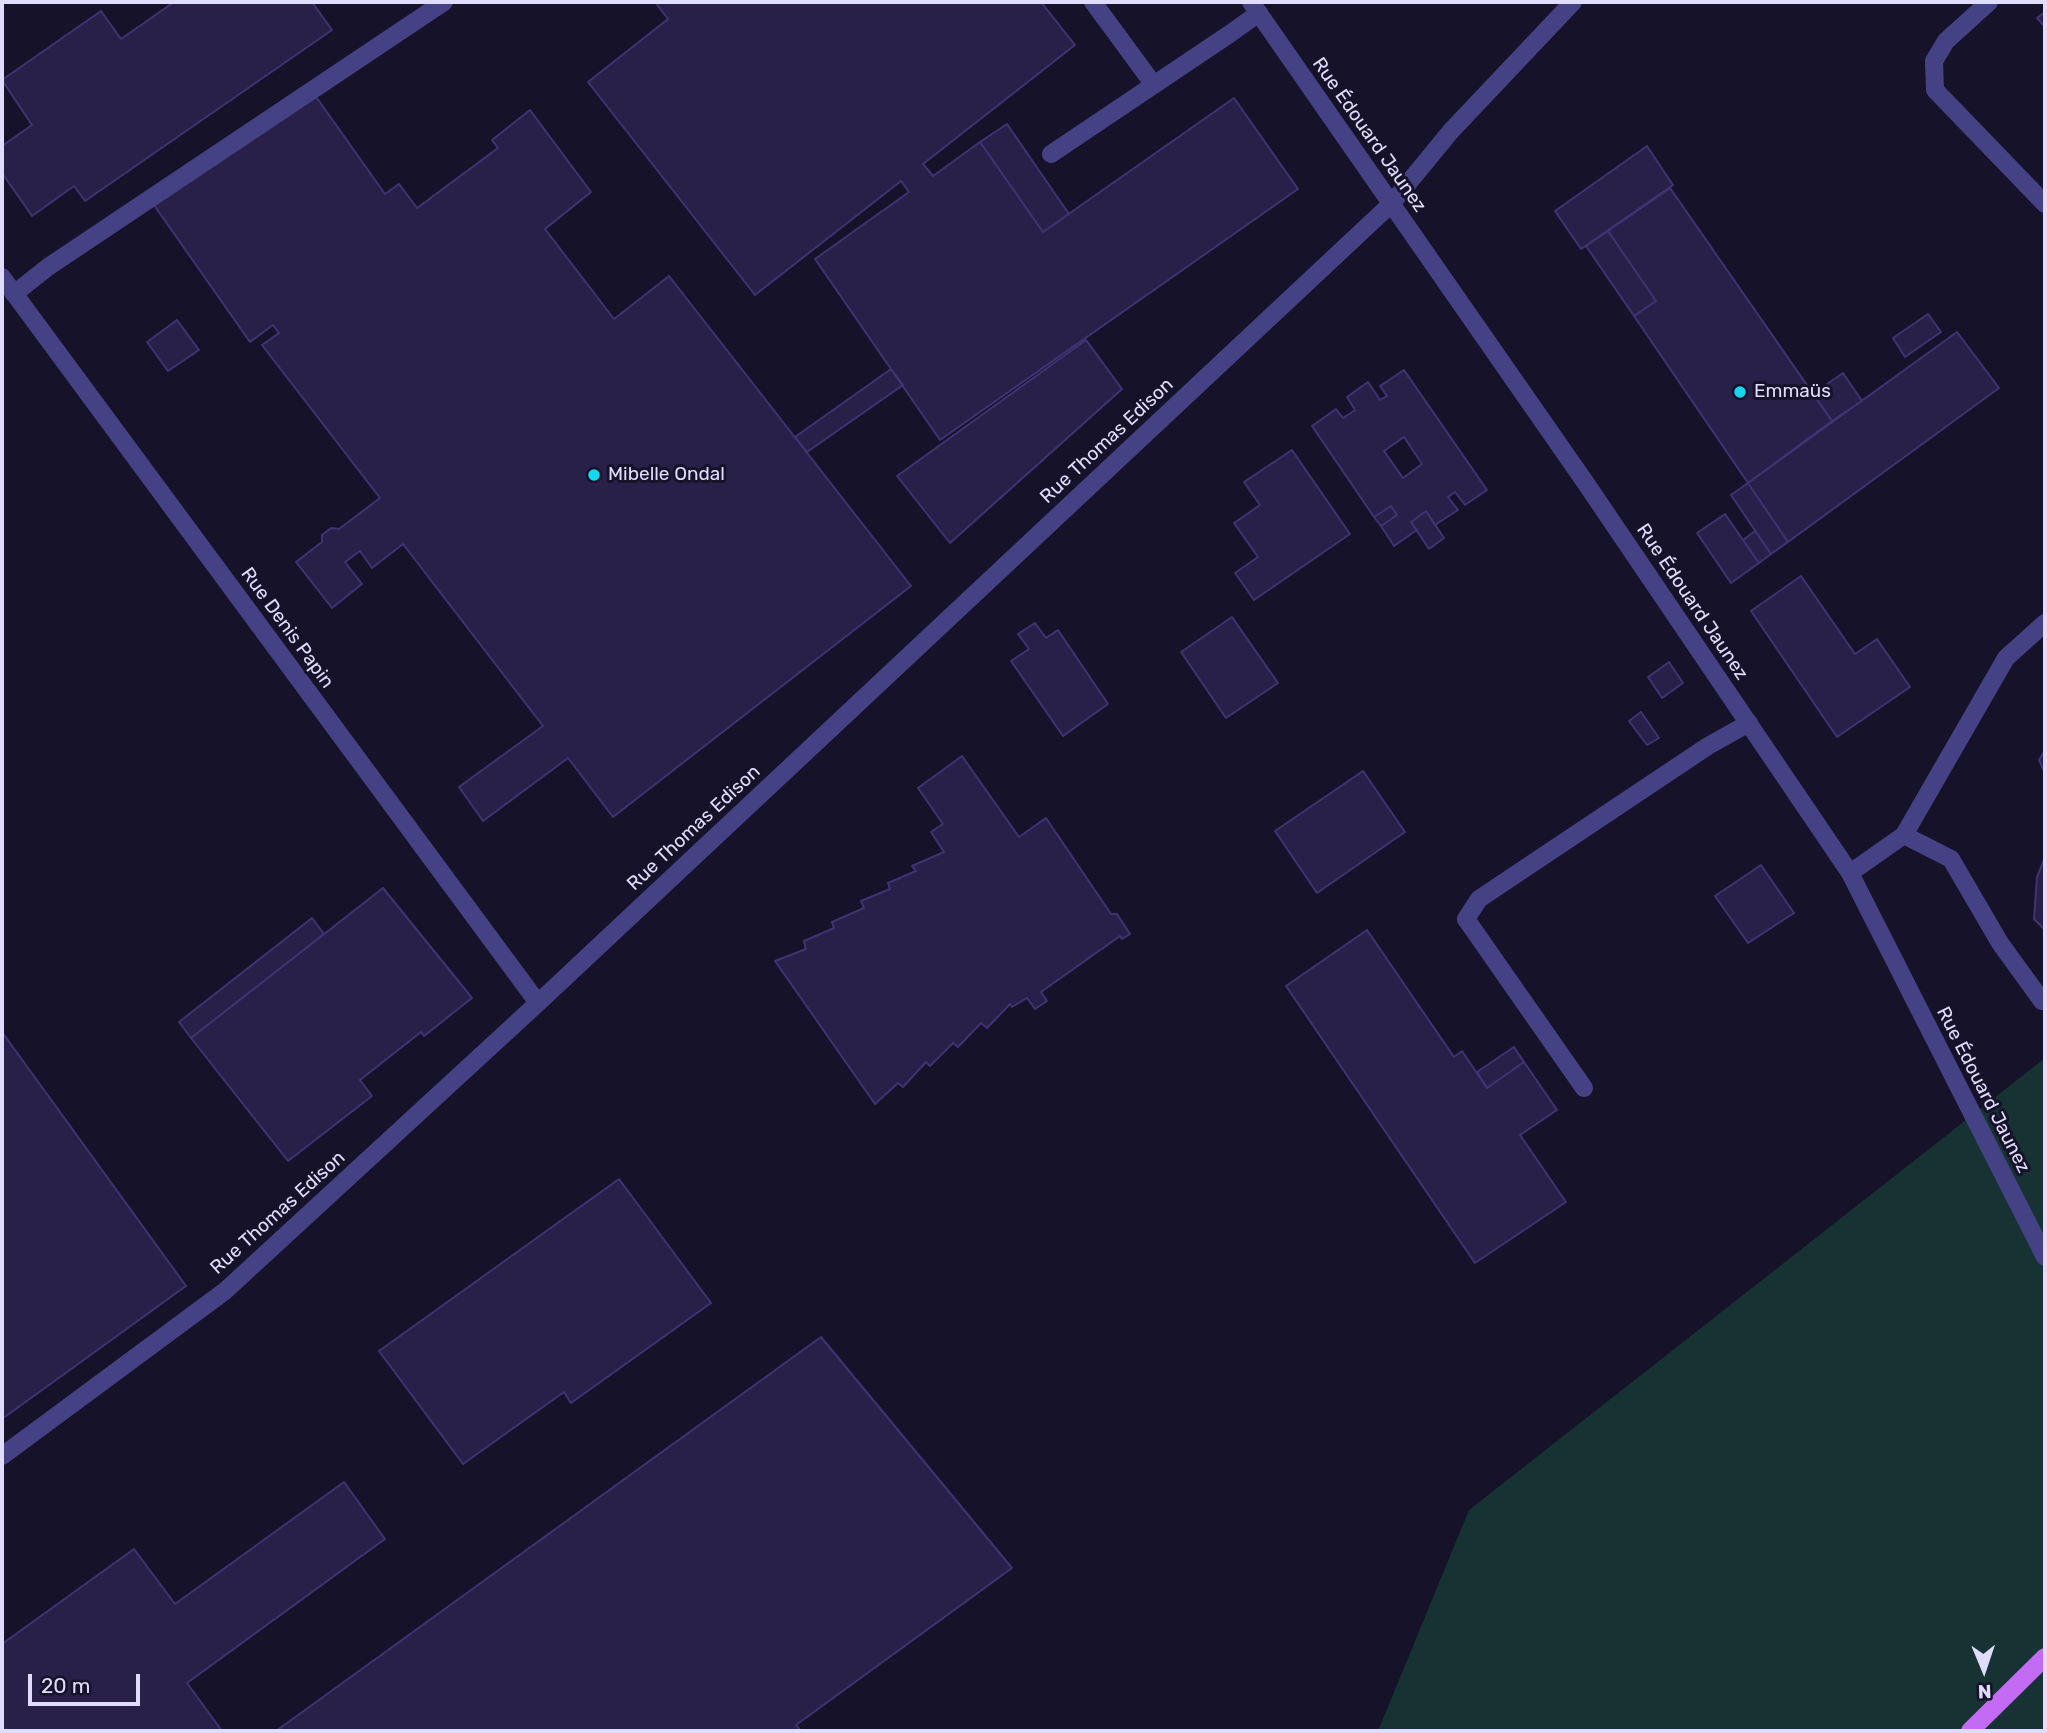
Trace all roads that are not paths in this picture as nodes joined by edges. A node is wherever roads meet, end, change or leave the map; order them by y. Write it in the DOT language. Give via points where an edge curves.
graph roads {
  1 [pos="444,2"];
  2 [pos="1093,2"];
  3 [pos="1573,2"];
  4 [pos="1989,2"];
  5 [pos="1255,7"];
  6 [pos="1154,85"];
  7 [pos="1051,153"];
  8 [pos="1391,204"];
  9 [pos="2045,204"];
  10 [pos="2,277"];
  11 [pos="14,294"];
  12 [pos="2045,623"];
  13 [pos="1749,723"];
  14 [pos="1904,835"];
  15 [pos="1850,873"];
  16 [pos="2045,1001"];
  17 [pos="538,1003"];
  18 [pos="1584,1088"];
  19 [pos="2045,1257"];
  20 [pos="2,1456"];
  21 [pos="2045,1657"];
  22 [pos="1970,1731"];
  1 -- 11 [label="street"];
  2 -- 6 [label="street"];
  3 -- 8 [label="street, Rue Thomas Edison" via="1451,131"];
  4 -- 9 [label="street" via="1946,41 1934,61 1935,90"];
  5 -- 6 [label="street"];
  5 -- 8 [label="street, Rue Édouard Jaunez"];
  6 -- 7 [label="street"];
  8 -- 13 [label="street, Rue Édouard Jaunez"];
  8 -- 17 [label="street, Rue Thomas Edison"];
  10 -- 11 [label="street, Rue Denis Papin"];
  11 -- 17 [label="street, Rue Denis Papin"];
  12 -- 14 [label="street" via="2006,658"];
  13 -- 15 [label="street, Rue Édouard Jaunez"];
  13 -- 18 [label="street" via="1479,898 1466,919"];
  14 -- 15 [label="street"];
  14 -- 16 [label="street" via="1951,859 2000,943"];
  15 -- 19 [label="street, Rue Édouard Jaunez"];
  17 -- 20 [label="street, Rue Thomas Edison" via="225,1291"];
  21 -- 22 [label="main road"];
}
